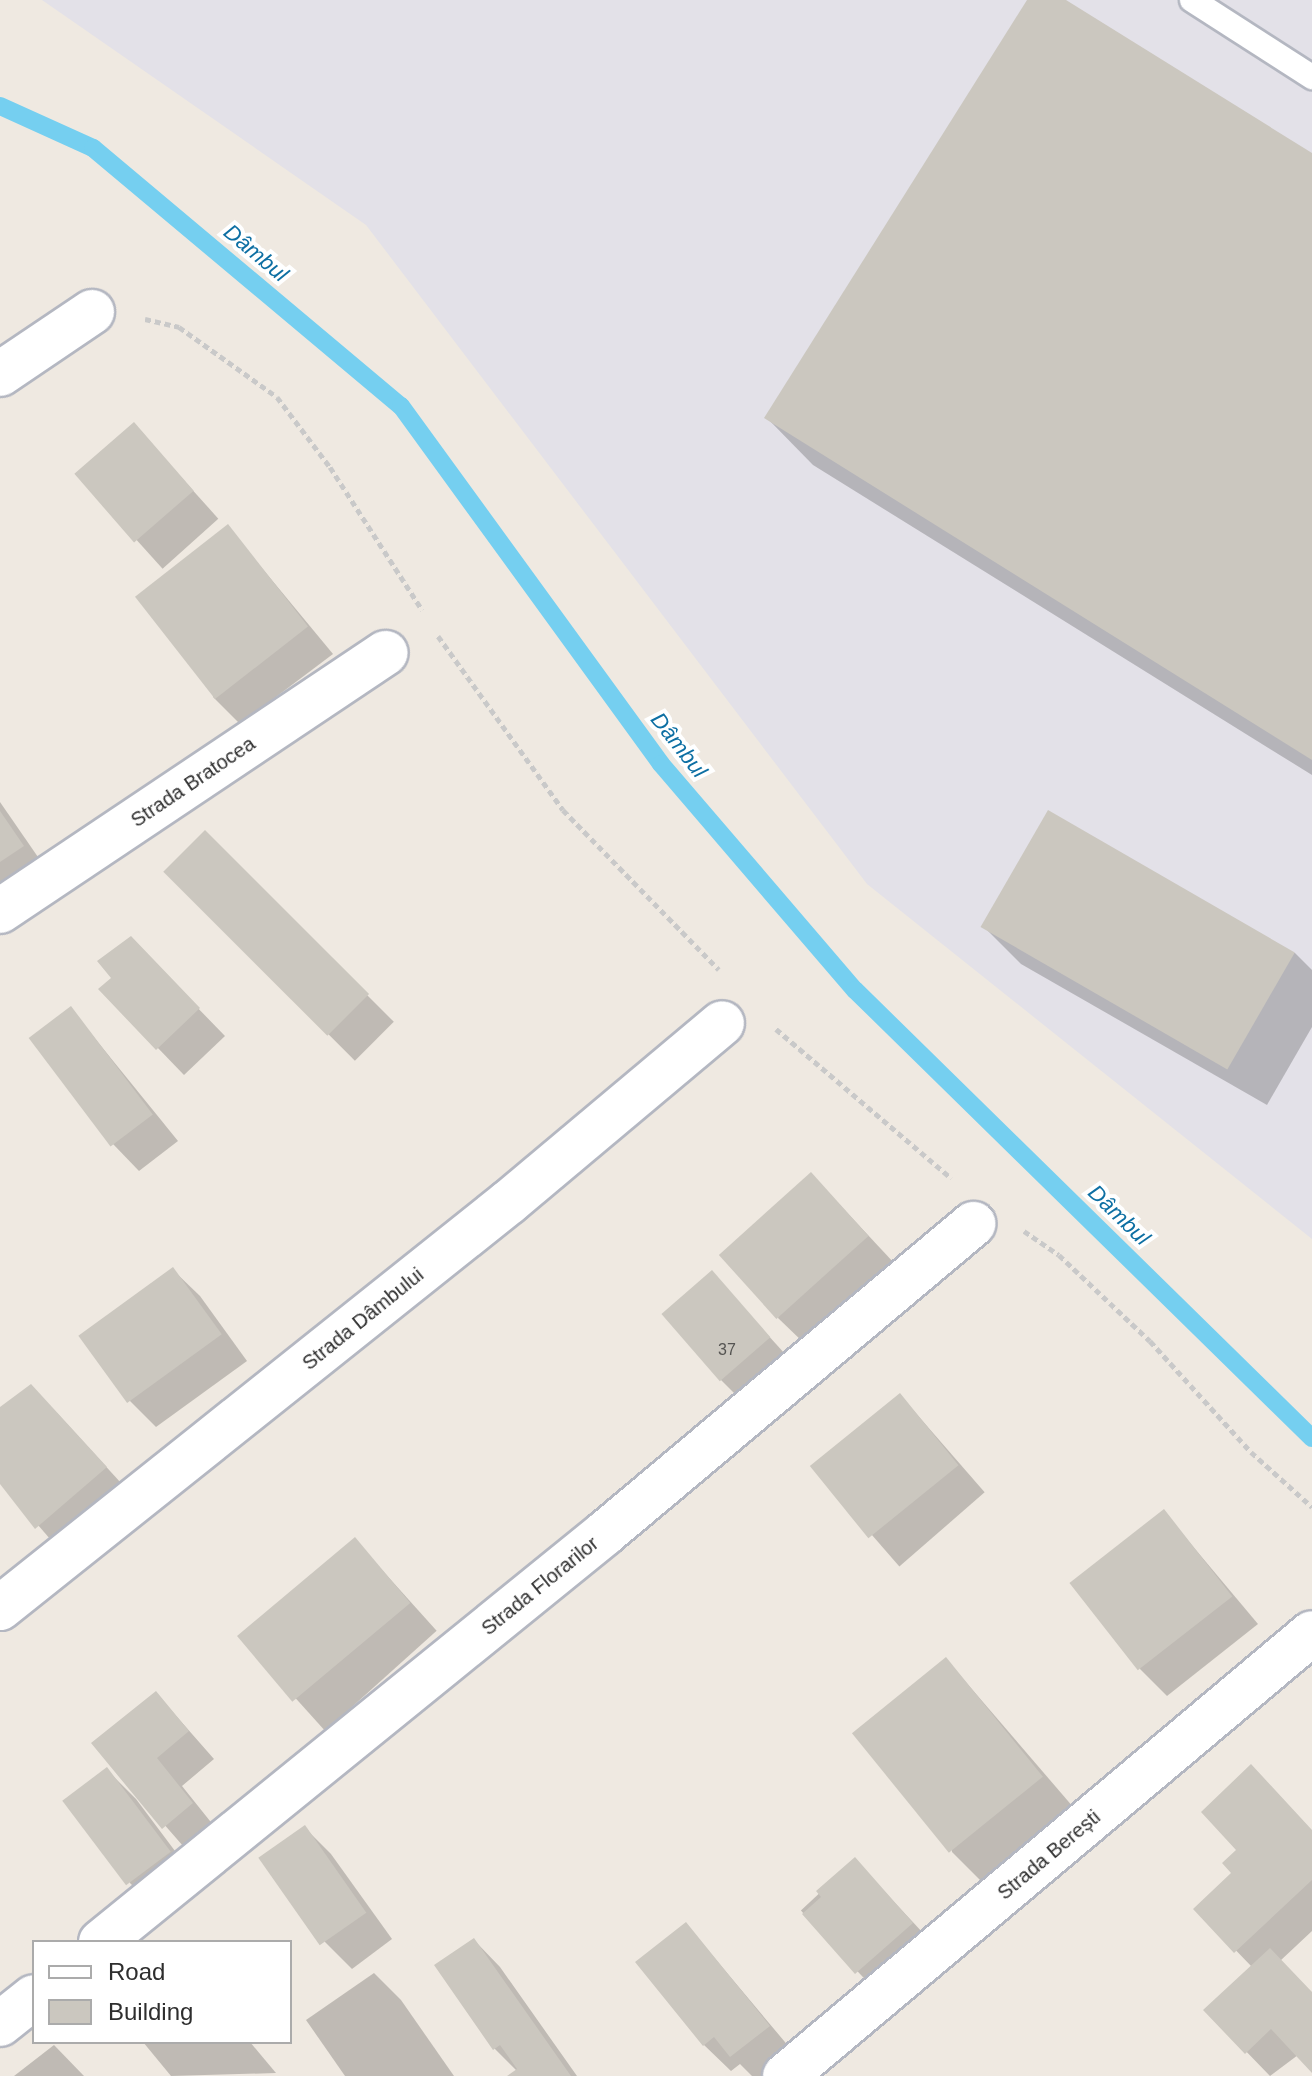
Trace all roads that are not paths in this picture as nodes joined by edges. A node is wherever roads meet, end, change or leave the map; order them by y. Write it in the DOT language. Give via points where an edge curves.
graph roads {
  1 [pos="1192,0"];
  2 [pos="1312,77"];
  3 [pos="92,312"];
  4 [pos="0,374"];
  5 [pos="386,653"];
  6 [pos="0,911"];
  7 [pos="722,1023"];
  8 [pos="982,1211"];
  9 [pos="0,1608"];
  10 [pos="1312,1633"];
  11 [pos="103,1940"];
  12 [pos="32,1999"];
  13 [pos="0,2024"];
  14 [pos="785,2076"];
  1 -- 2 [label="lane"];
  3 -- 4 [label="street"];
  5 -- 6 [label="street, Strada Bratocea"];
  7 -- 9 [label="street, Strada Dâmbului" via="509,1202"];
  8 -- 11 [label="street, Strada Florarilor" via="605,1533"];
  10 -- 14 [label="street, Strada Berești"];
  12 -- 13 [label="street"];
}
